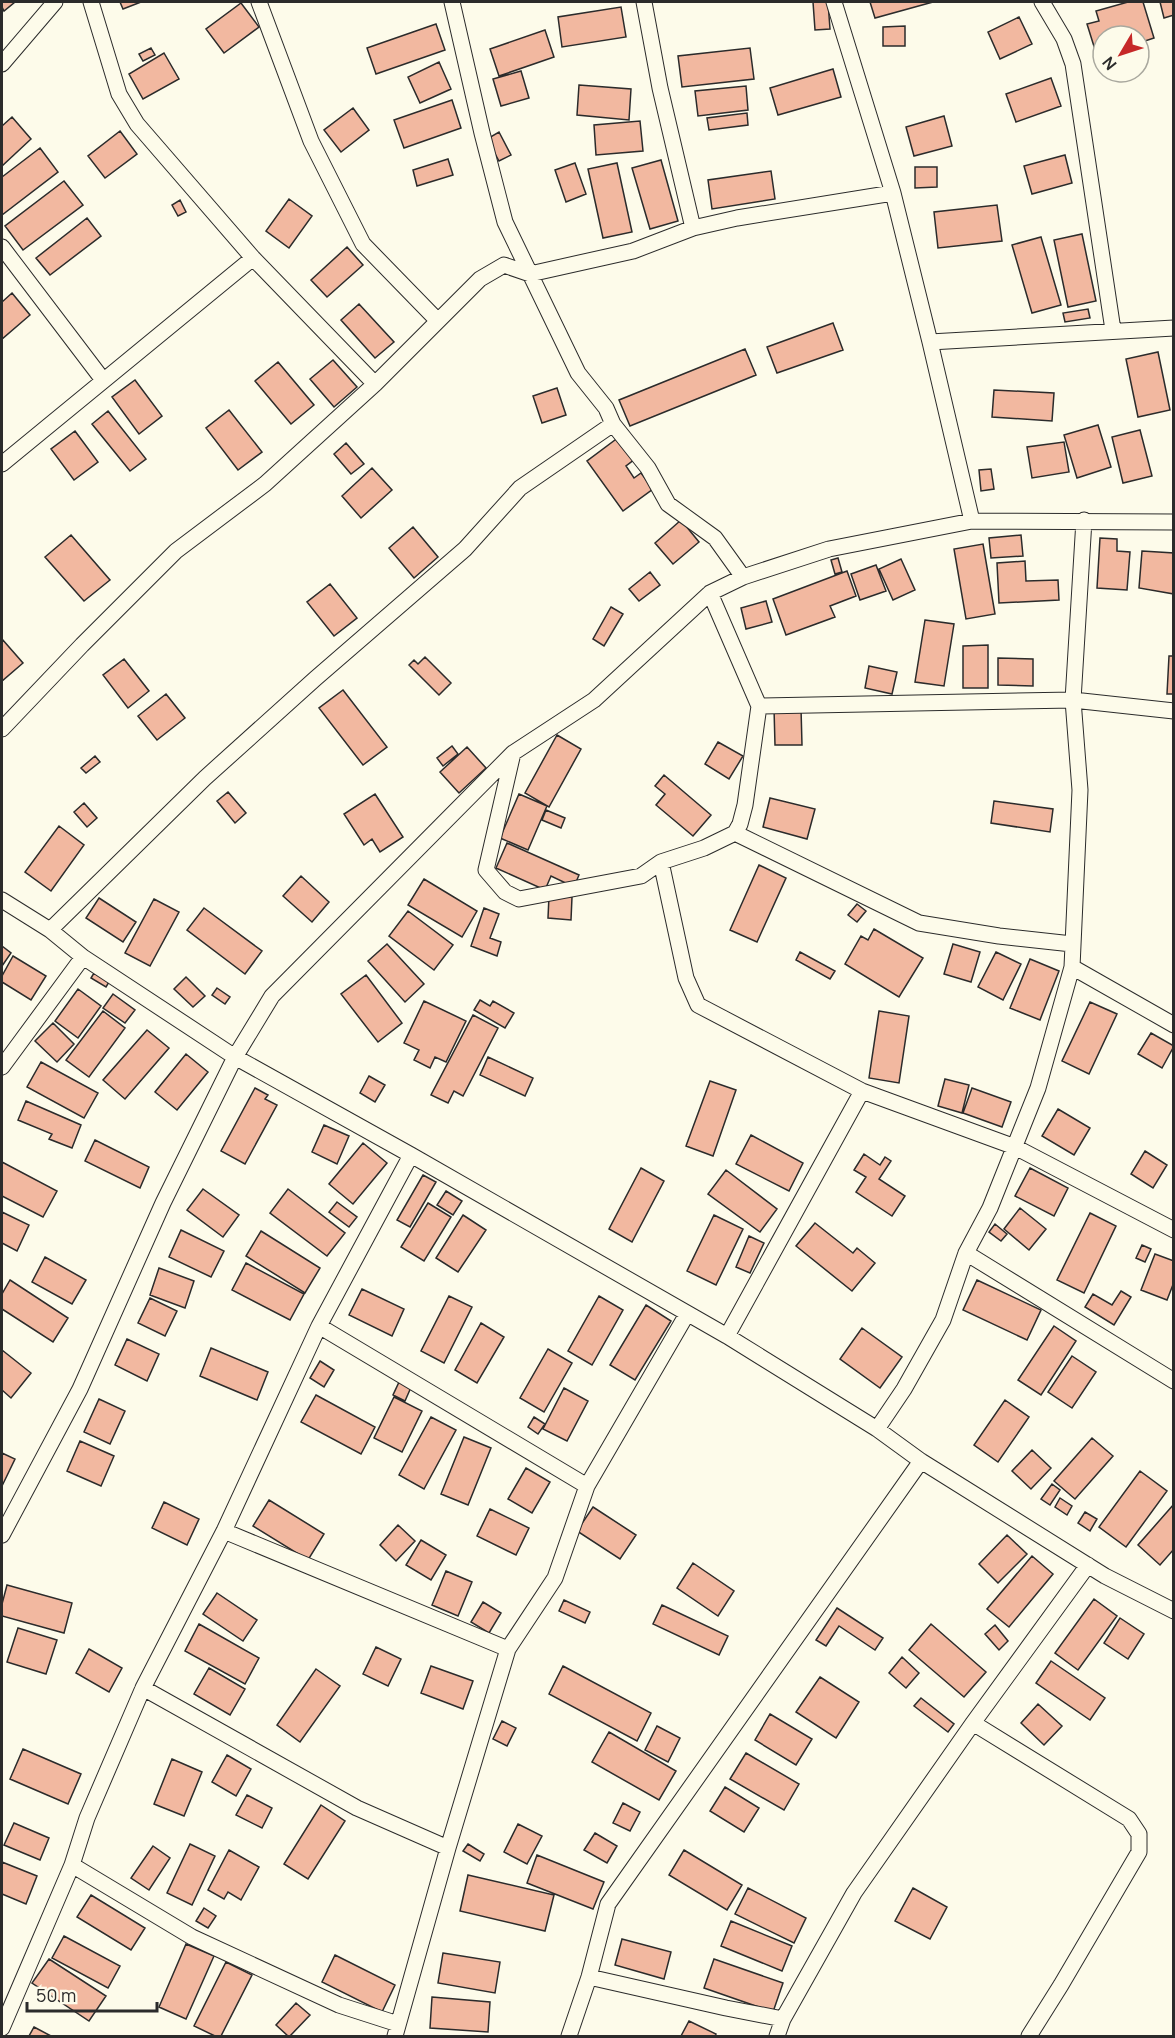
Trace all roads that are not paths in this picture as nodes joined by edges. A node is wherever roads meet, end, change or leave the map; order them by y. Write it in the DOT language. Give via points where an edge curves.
graph roads {
  1 [pos="55,2"];
  2 [pos="91,2"];
  3 [pos="259,2"];
  4 [pos="452,2"];
  5 [pos="644,2"];
  6 [pos="834,2"];
  7 [pos="1042,2"];
  8 [pos="2,63"];
  9 [pos="892,193"];
  10 [pos="693,228"];
  11 [pos="2,247"];
  12 [pos="253,258"];
  13 [pos="530,274"];
  14 [pos="437,320"];
  15 [pos="1173,328"];
  16 [pos="1113,330"];
  17 [pos="930,342"];
  18 [pos="103,380"];
  19 [pos="375,384"];
  20 [pos="613,424"];
  21 [pos="2,464"];
  22 [pos="972,520"];
  23 [pos="1084,520"];
  24 [pos="1173,522"];
  25 [pos="743,577"];
  26 [pos="710,593"];
  27 [pos="1073,700"];
  28 [pos="759,706"];
  29 [pos="1173,711"];
  30 [pos="2,729"];
  31 [pos="513,753"];
  32 [pos="735,833"];
  33 [pos="661,862"];
  34 [pos="2,900"];
  35 [pos="50,930"];
  36 [pos="1072,944"];
  37 [pos="83,957"];
  38 [pos="1072,968"];
  39 [pos="1173,1025"];
  40 [pos="235,1057"];
  41 [pos="2,1067"];
  42 [pos="862,1091"];
  43 [pos="1015,1147"];
  44 [pos="411,1155"];
  45 [pos="1173,1230"];
  46 [pos="966,1253"];
  47 [pos="687,1314"];
  48 [pos="319,1326"];
  49 [pos="727,1336"];
  50 [pos="1173,1381"];
  51 [pos="877,1429"];
  52 [pos="921,1461"];
  53 [pos="587,1486"];
  54 [pos="224,1531"];
  55 [pos="2,1535"];
  56 [pos="1088,1565"];
  57 [pos="1173,1611"];
  58 [pos="508,1649"];
  59 [pos="143,1688"];
  60 [pos="973,1723"];
  61 [pos="448,1848"];
  62 [pos="72,1865"];
  63 [pos="589,1977"];
  64 [pos="783,2019"];
  65 [pos="2,2028"];
  66 [pos="396,2030"];
  67 [pos="569,2037"];
  68 [pos="777,2037"];
  69 [pos="1029,2037"];
  1 -- 8 [label="street"];
  2 -- 12 [label="street" via="119,94 137,124"];
  3 -- 14 [label="street" via="311,141 363,244"];
  4 -- 13 [label="street" via="505,222"];
  5 -- 10 [label="street"];
  6 -- 9 [label="street"];
  7 -- 16 [label="street" via="1064,39 1073,64"];
  9 -- 10 [label="street"];
  9 -- 17 [label="street"];
  10 -- 13 [label="street" via="633,251"];
  11 -- 18 [label="street"];
  12 -- 18 [label="street"];
  12 -- 19 [label="street"];
  13 -- 14 [label="street" via="504,265 480,279"];
  13 -- 20 [label="street" via="578,373 606,408"];
  14 -- 19 [label="street"];
  15 -- 16 [label="street"];
  16 -- 17 [label="street"];
  17 -- 22 [label="street"];
  18 -- 21 [label="street"];
  19 -- 30 [label="street" via="265,484 176,551"];
  20 -- 25 [label="street" via="648,468 668,504 715,538"];
  20 -- 35 [label="street" via="520,488 465,549 205,778"];
  22 -- 23 [label="street"];
  22 -- 25 [label="street" via="829,549"];
  23 -- 24 [label="street"];
  23 -- 27 [label="street"];
  25 -- 26 [label="street"];
  26 -- 28 [label="street"];
  26 -- 31 [label="street" via="594,700"];
  27 -- 28 [label="street"];
  27 -- 29 [label="street"];
  27 -- 36 [label="street" via="1080,790"];
  28 -- 32 [label="street" via="745,805"];
  31 -- 33 [label="street" via="486,870 512,897 519,899 641,876"];
  31 -- 40 [label="street" via="272,996"];
  32 -- 33 [label="street"];
  32 -- 36 [label="street" via="919,923"];
  33 -- 42 [label="street" via="686,978 698,1005"];
  34 -- 35 [label="street"];
  35 -- 37 [label="street"];
  36 -- 38 [label="street"];
  37 -- 40 [label="street"];
  37 -- 41 [label="street"];
  38 -- 39 [label="street"];
  38 -- 43 [label="street" via="1038,1088"];
  40 -- 44 [label="street"];
  40 -- 55 [label="street" via="163,1203 80,1389"];
  42 -- 43 [label="street"];
  42 -- 49 [label="street"];
  43 -- 45 [label="street"];
  43 -- 46 [label="street"];
  44 -- 47 [label="street"];
  44 -- 48 [label="street"];
  46 -- 50 [label="street"];
  46 -- 51 [label="street" via="943,1320"];
  47 -- 49 [label="street"];
  47 -- 53 [label="street"];
  48 -- 53 [label="street"];
  48 -- 54 [label="street"];
  49 -- 51 [label="street"];
  51 -- 52 [label="street"];
  52 -- 56 [label="street"];
  52 -- 63 [label="street" via="608,1904"];
  53 -- 58 [label="street" via="555,1578"];
  54 -- 58 [label="street"];
  54 -- 59 [label="street"];
  56 -- 57 [label="street"];
  56 -- 60 [label="street"];
  58 -- 61 [label="street"];
  59 -- 61 [label="street" via="357,1808"];
  59 -- 62 [label="street" via="87,1818"];
  60 -- 64 [label="street" via="854,1893"];
  60 -- 69 [label="street" via="1129,1819 1139,1834 1139,1852"];
  61 -- 66 [label="street"];
  62 -- 65 [label="street"];
  62 -- 66 [label="street" via="192,1937"];
  63 -- 64 [label="street"];
  63 -- 67 [label="street"];
  64 -- 68 [label="street"];
}
